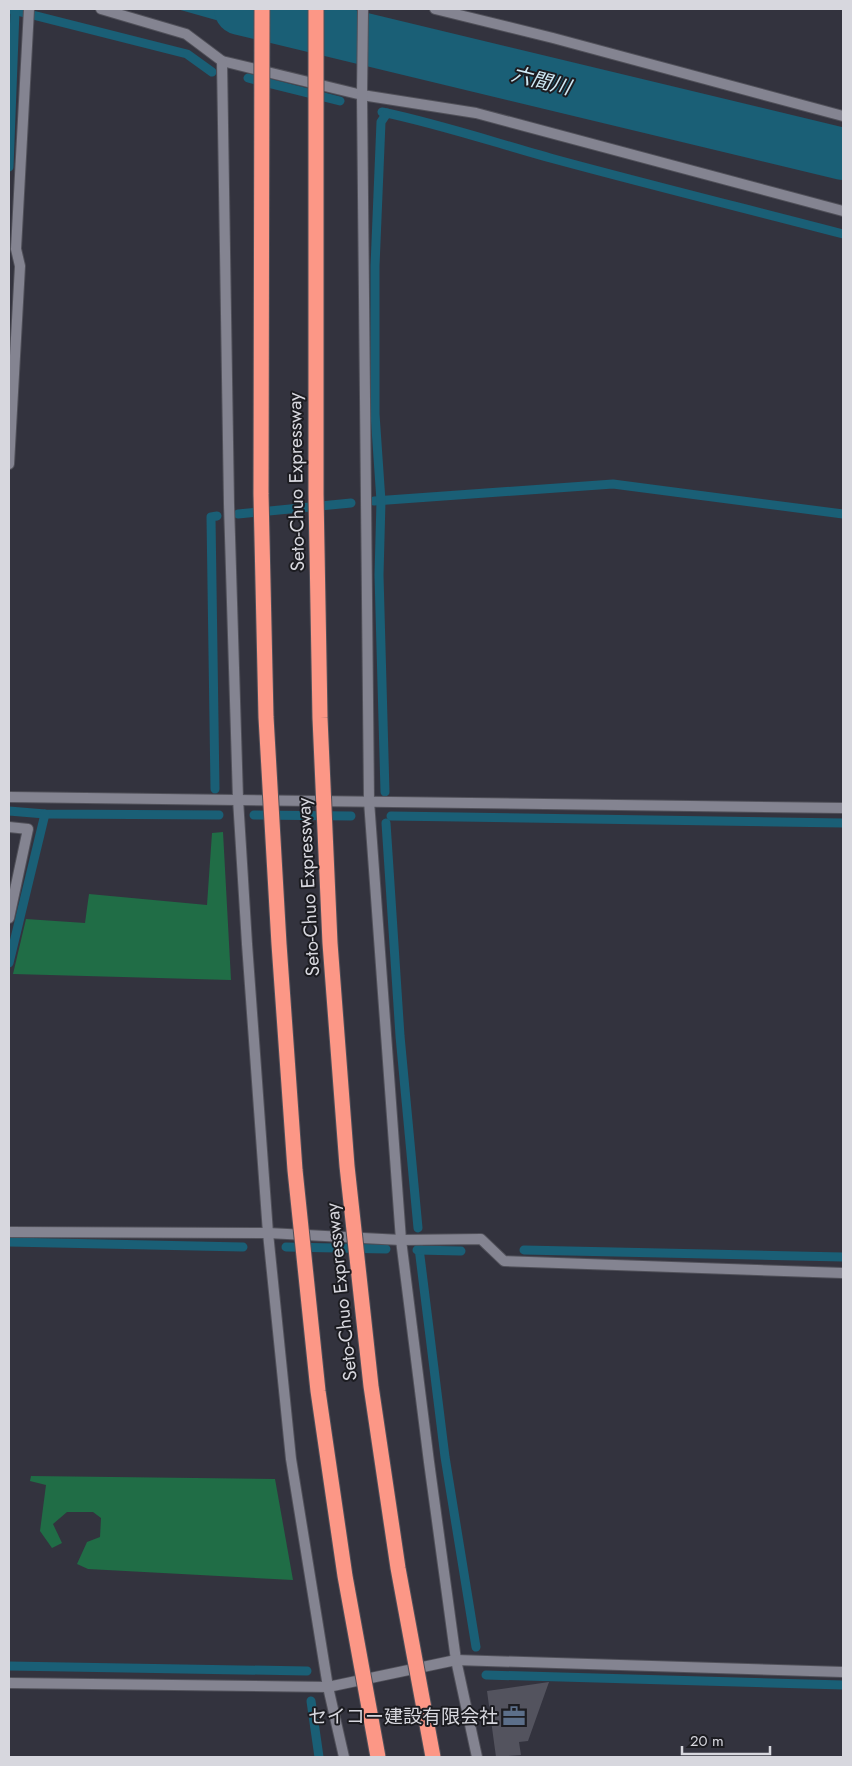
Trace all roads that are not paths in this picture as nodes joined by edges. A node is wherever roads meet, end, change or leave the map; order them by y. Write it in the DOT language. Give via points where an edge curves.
graph roads {
  1 [pos="29,9"];
  2 [pos="101,9"];
  3 [pos="262,9"];
  4 [pos="316,9"];
  5 [pos="363,9"];
  6 [pos="435,9"];
  7 [pos="222,61"];
  8 [pos="362,96"];
  9 [pos="843,116"];
  10 [pos="843,211"];
  11 [pos="10,416"];
  12 [pos="9,464"];
  13 [pos="9,797"];
  14 [pos="238,799"];
  15 [pos="369,801"];
  16 [pos="843,808"];
  17 [pos="9,827"];
  18 [pos="9,918"];
  19 [pos="9,1232"];
  20 [pos="268,1233"];
  21 [pos="401,1240"];
  22 [pos="843,1273"];
  23 [pos="456,1660"];
  24 [pos="843,1672"];
  25 [pos="9,1683"];
  26 [pos="328,1687"];
  27 [pos="344,1757"];
  28 [pos="378,1757"];
  29 [pos="433,1757"];
  30 [pos="477,1757"];
  1 -- 11 [label="street" via="16,249 20,266"];
  2 -- 7 [label="street" via="186,34"];
  3 -- 28 [label="highway, Seto-Chuo Expressway, bridge" via="261,494 266,717 279,944 295,1170 318,1391 345,1576"];
  4 -- 29 [label="highway, Seto-Chuo Expressway, bridge" via="316,494 320,718 330,943 347,1166 371,1386 398,1568"];
  5 -- 8 [label="street"];
  6 -- 9 [label="street"];
  7 -- 8 [label="street"];
  7 -- 14 [label="street" via="229,504"];
  8 -- 10 [label="street" via="476,113"];
  8 -- 15 [label="street"];
  11 -- 12 [label="street"];
  13 -- 14 [label="street"];
  14 -- 15 [label="street"];
  14 -- 20 [label="street"];
  15 -- 16 [label="street"];
  15 -- 21 [label="street"];
  17 -- 18 [label="street" via="28,829"];
  19 -- 20 [label="street"];
  20 -- 21 [label="street"];
  20 -- 26 [label="street" via="291,1459"];
  21 -- 22 [label="street" via="481,1239 504,1261"];
  21 -- 23 [label="street"];
  23 -- 24 [label="street"];
  23 -- 26 [label="street"];
  23 -- 30 [label="street"];
  25 -- 26 [label="street"];
  26 -- 27 [label="street"];
}
